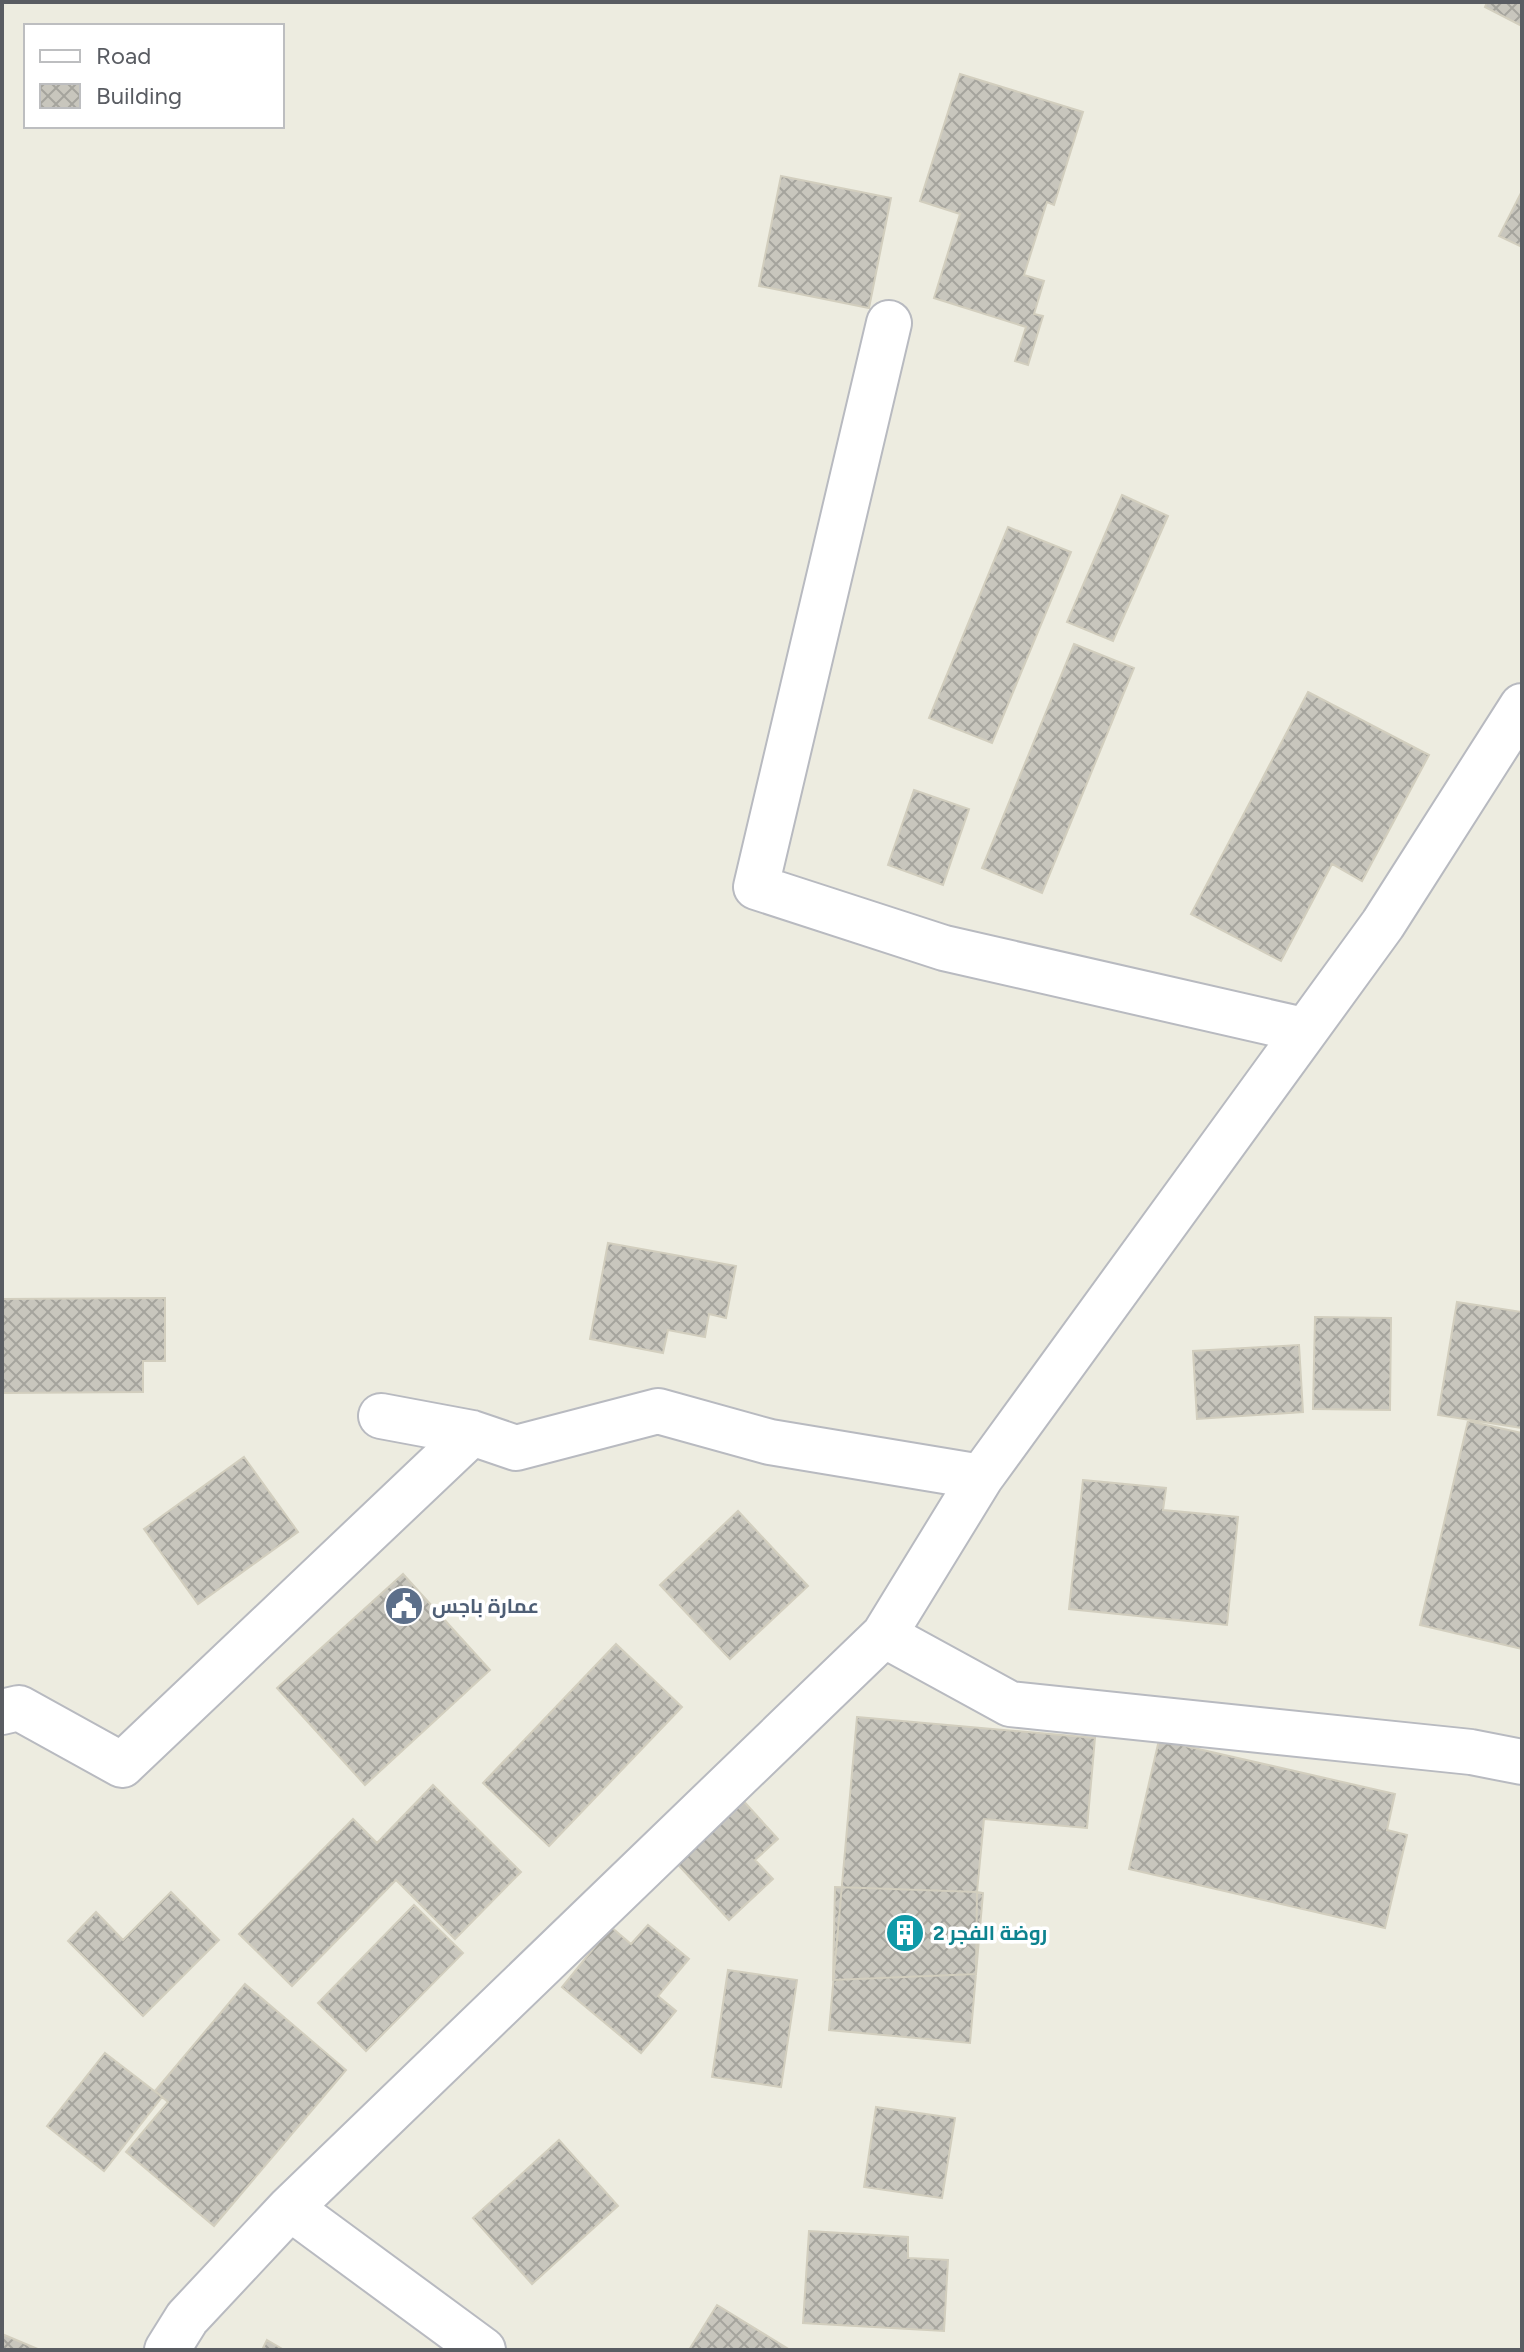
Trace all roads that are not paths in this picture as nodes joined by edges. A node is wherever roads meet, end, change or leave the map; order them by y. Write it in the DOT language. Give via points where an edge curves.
graph roads {
  1 [pos="889,323"];
  2 [pos="1522,706"];
  3 [pos="1303,1030"];
  4 [pos="381,1416"];
  5 [pos="472,1433"];
  6 [pos="981,1477"];
  7 [pos="884,1635"];
  8 [pos="2,1712"];
  9 [pos="1522,1762"];
  10 [pos="290,2208"];
  11 [pos="167,2350"];
  12 [pos="483,2350"];
  1 -- 3 [label="street" via="756,887 944,948"];
  2 -- 3 [label="street" via="1383,924"];
  3 -- 6 [label="street"];
  4 -- 5 [label="street"];
  5 -- 6 [label="street" via="516,1448 658,1411 770,1442"];
  5 -- 8 [label="street" via="122,1765 19,1708"];
  6 -- 7 [label="street"];
  7 -- 9 [label="street" via="1010,1704 1471,1752"];
  7 -- 10 [label="street"];
  10 -- 11 [label="street" via="187,2318"];
  10 -- 12 [label="street"];
}
